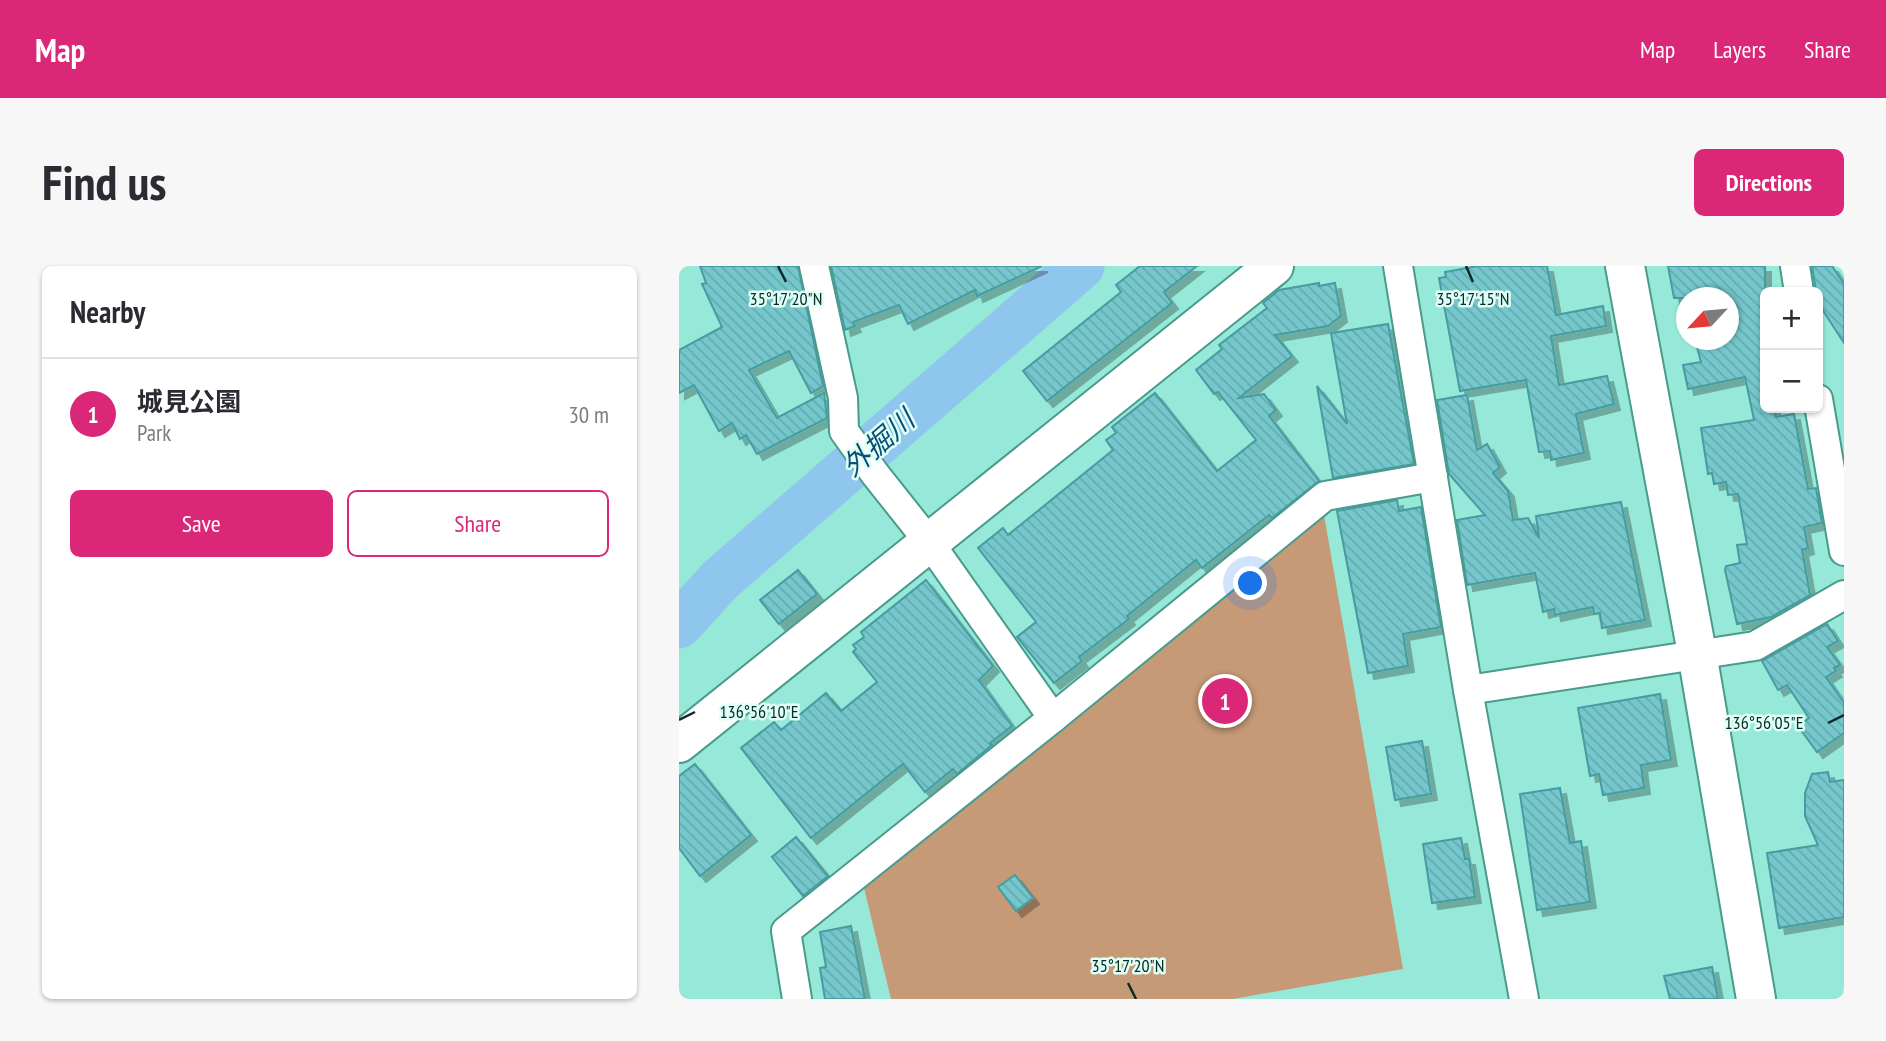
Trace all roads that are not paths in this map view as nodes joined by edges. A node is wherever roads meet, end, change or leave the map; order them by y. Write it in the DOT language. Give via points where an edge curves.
graph roads {
  1 [pos="814,266"];
  2 [pos="1274,266"];
  3 [pos="1398,266"];
  4 [pos="1625,266"];
  5 [pos="1795,266"];
  6 [pos="1798,287"];
  7 [pos="1820,413"];
  8 [pos="1433,477"];
  9 [pos="929,542"];
  10 [pos="1844,551"];
  11 [pos="1844,595"];
  12 [pos="1697,653"];
  13 [pos="1468,690"];
  14 [pos="1053,718"];
  15 [pos="679,743"];
  16 [pos="797,999"];
  17 [pos="1524,999"];
  18 [pos="1756,999"];
  1 -- 9 [label="street" via="843,398 845,431"];
  2 -- 9 [label="street"];
  3 -- 8 [label="street"];
  4 -- 12 [label="street"];
  5 -- 6 [label="street"];
  7 -- 10 [label="street"];
  8 -- 13 [label="street"];
  8 -- 14 [label="street" via="1325,496"];
  9 -- 14 [label="street"];
  9 -- 15 [label="street"];
  11 -- 12 [label="street" via="1755,646"];
  12 -- 13 [label="street"];
  12 -- 18 [label="street"];
  13 -- 17 [label="street"];
  14 -- 16 [label="street" via="786,931"];
}
